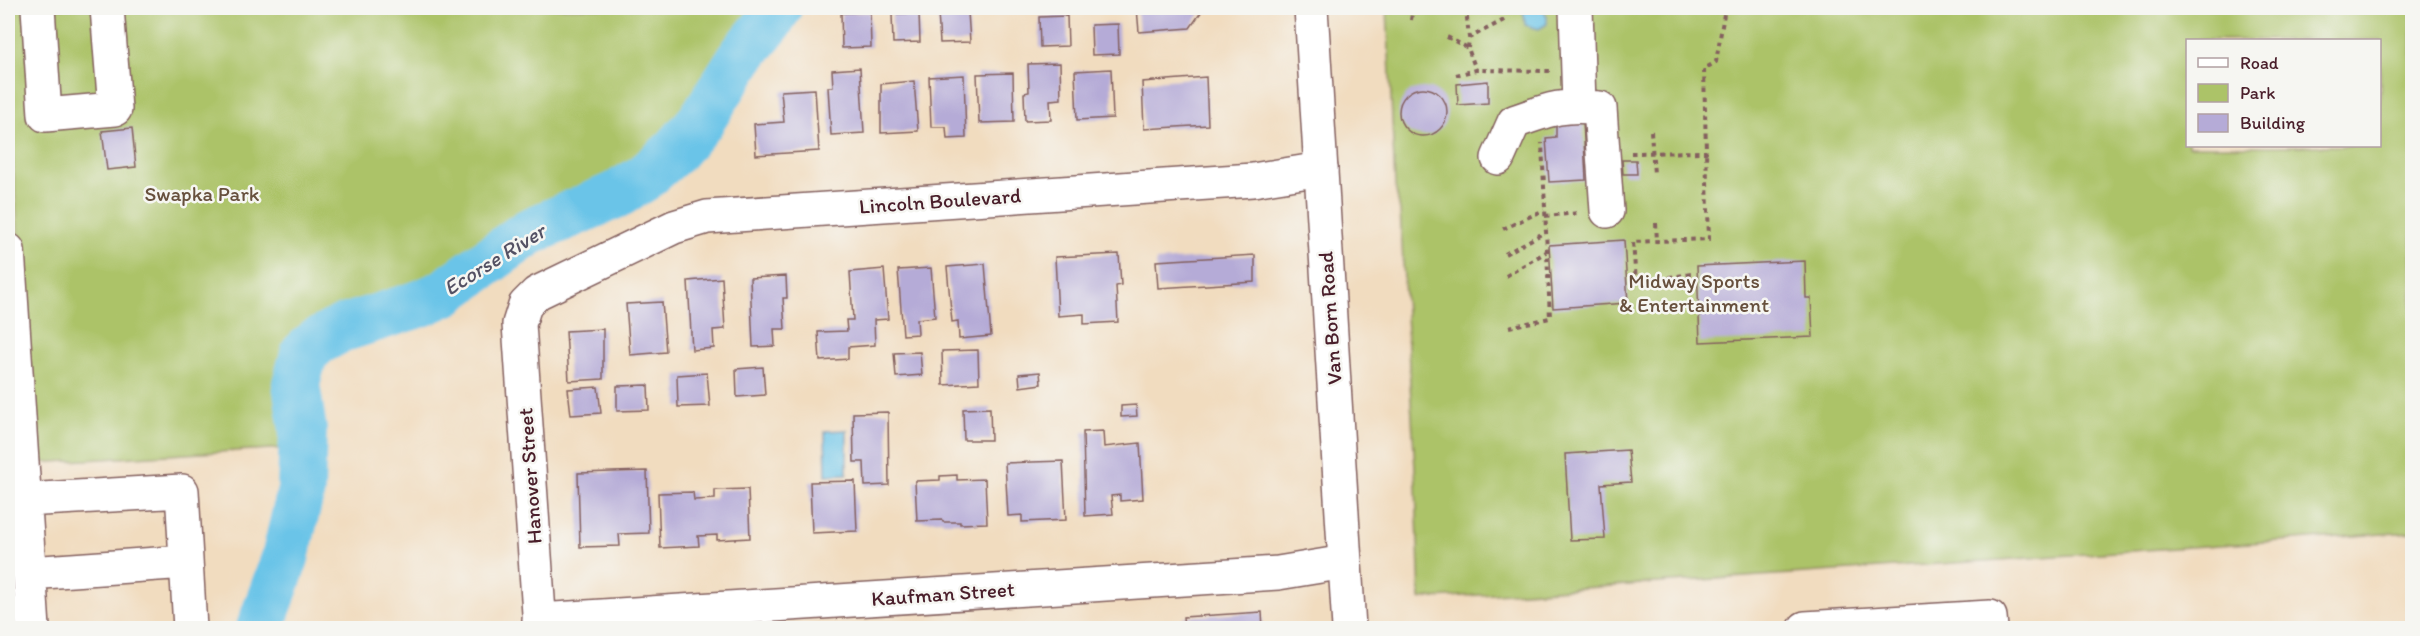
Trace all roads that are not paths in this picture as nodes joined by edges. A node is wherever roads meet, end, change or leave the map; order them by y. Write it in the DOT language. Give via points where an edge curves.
graph roads {
  1 [pos="38,8"];
  2 [pos="107,8"];
  3 [pos="1311,8"];
  4 [pos="1576,8"];
  5 [pos="1579,105"];
  6 [pos="1498,158"];
  7 [pos="1321,169"];
  8 [pos="1607,211"];
  9 [pos="8,250"];
  10 [pos="519,324"];
  11 [pos="24,500"];
  12 [pos="186,562"];
  13 [pos="1345,562"];
  14 [pos="29,573"];
  15 [pos="540,624"];
  16 [pos="33,628"];
  17 [pos="190,628"];
  18 [pos="1349,628"];
  19 [pos="1805,628"];
  20 [pos="1991,628"];
  1 -- 2 [label="street" via="45,116 115,109"];
  3 -- 7 [label="street, Van Born Road"];
  4 -- 5 [label="street"];
  5 -- 6 [label="street" via="1548,109 1514,122"];
  5 -- 8 [label="street" via="1600,108"];
  7 -- 10 [label="street, Lincoln Boulevard" via="1253,180 707,217 674,227 537,293 525,305"];
  7 -- 13 [label="street, Van Born Road"];
  9 -- 11 [label="street"];
  10 -- 15 [label="street, Hanover Street"];
  11 -- 12 [label="street" via="182,491"];
  11 -- 14 [label="street"];
  12 -- 14 [label="street"];
  12 -- 17 [label="street"];
  13 -- 15 [label="street, Kaufman Street" via="1278,573"];
  13 -- 18 [label="street, Van Born Road"];
  14 -- 16 [label="street"];
  19 -- 20 [label="street" via="1990,618"];
}
